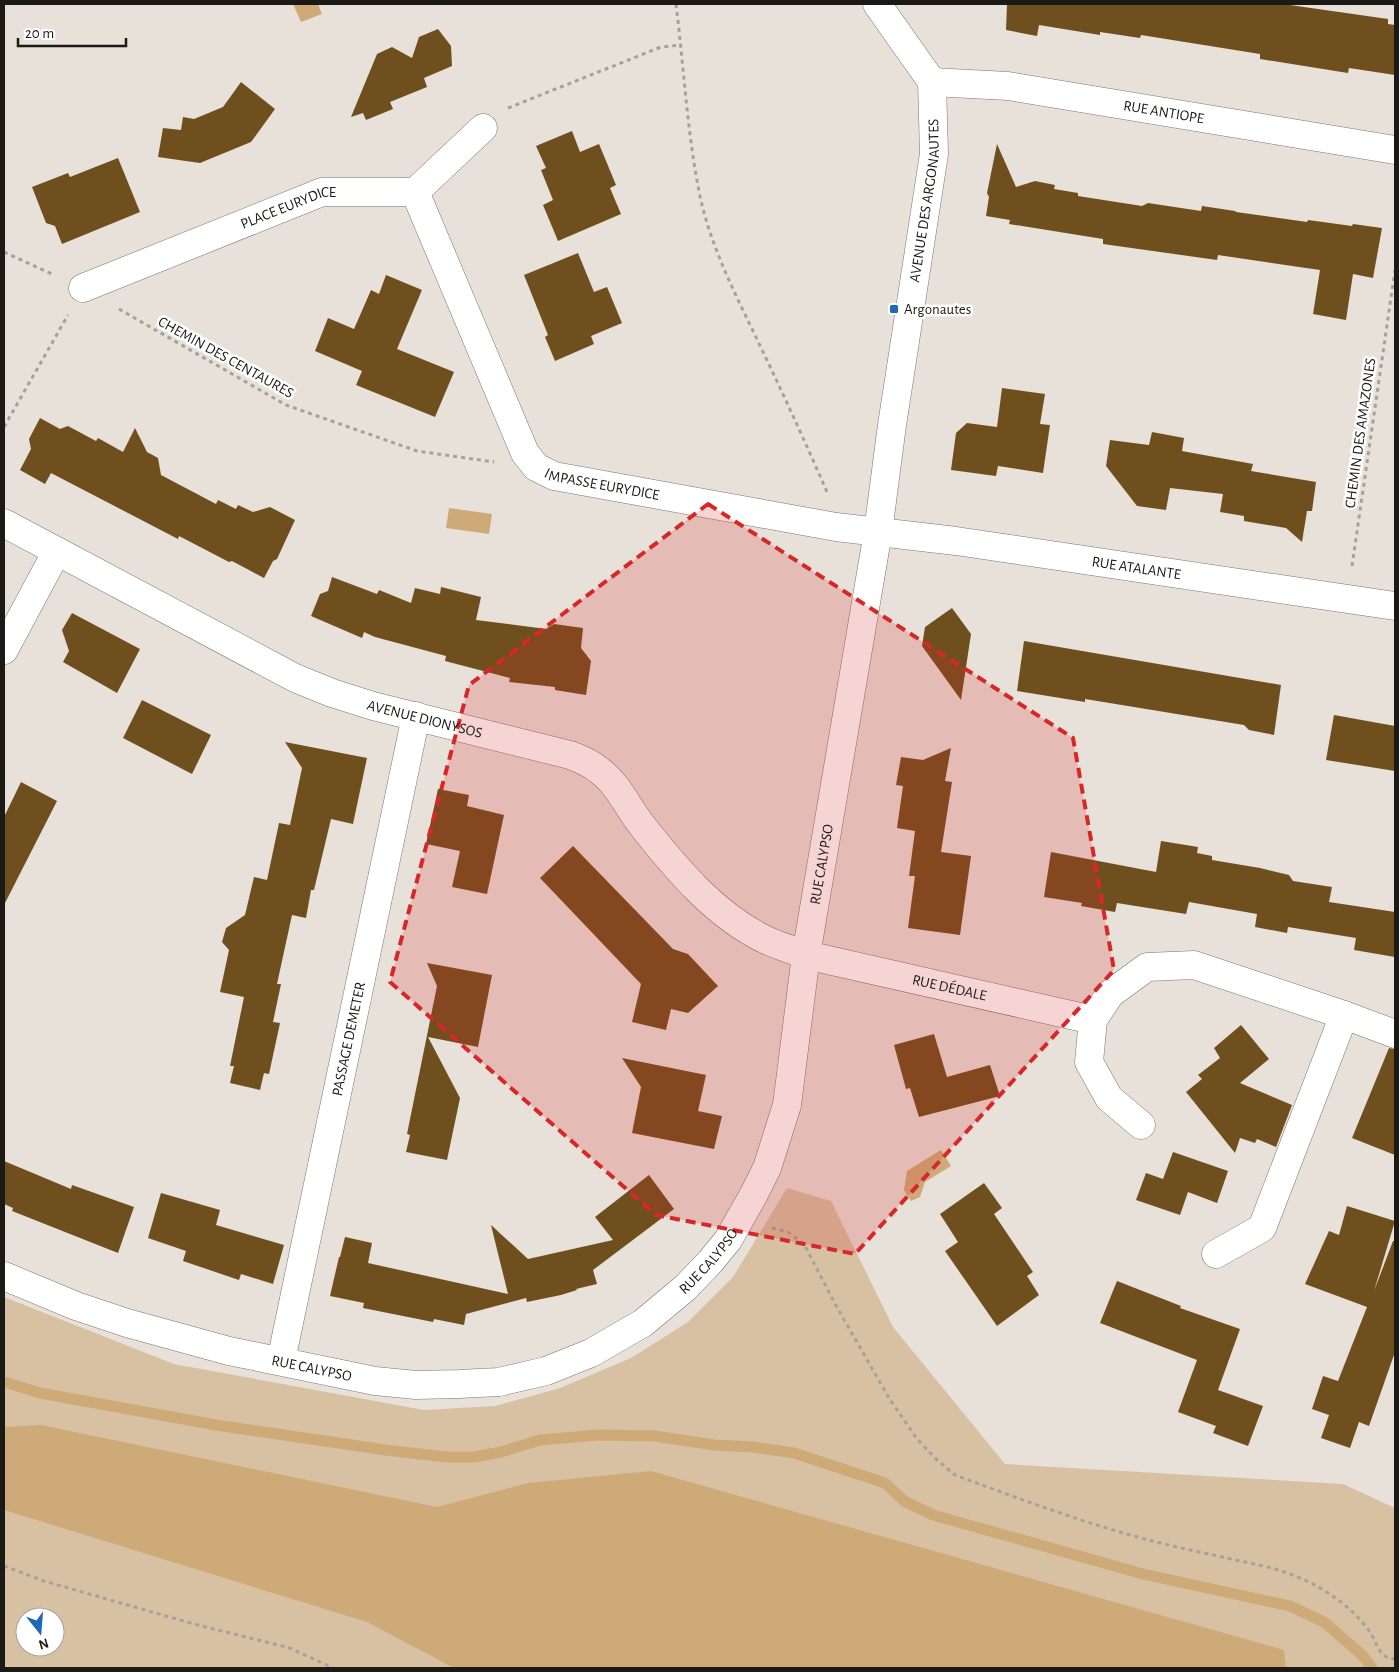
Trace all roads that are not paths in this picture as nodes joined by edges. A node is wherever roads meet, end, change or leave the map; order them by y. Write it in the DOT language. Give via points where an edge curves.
graph roads {
  1 [pos="877,4"];
  2 [pos="932,82"];
  3 [pos="483,128"];
  4 [pos="1395,150"];
  5 [pos="415,192"];
  6 [pos="83,288"];
  7 [pos="4,523"];
  8 [pos="878,532"];
  9 [pos="57,551"];
  10 [pos="1395,606"];
  11 [pos="4,650"];
  12 [pos="416,716"];
  13 [pos="806,955"];
  14 [pos="1344,1015"];
  15 [pos="1093,1020"];
  16 [pos="1395,1034"];
  17 [pos="1140,1125"];
  18 [pos="1216,1254"];
  19 [pos="4,1276"];
  20 [pos="281,1361"];
  1 -- 2 [label="street"];
  2 -- 4 [label="street, RUE ANTIOPE" via="1008,86"];
  2 -- 8 [label="street, AVENUE DES ARGONAUTES" via="934,154"];
  3 -- 5 [label="street"];
  5 -- 6 [label="street, PLACE EURYDICE" via="322,192"];
  5 -- 8 [label="street, IMPASSE EURYDICE" via="525,452 536,467 554,476"];
  7 -- 9 [label="street, AVENUE DIONYSOS"];
  8 -- 10 [label="street, RUE ATALANTE"];
  8 -- 13 [label="street, RUE CALYPSO"];
  9 -- 11 [label="street"];
  9 -- 12 [label="street, AVENUE DIONYSOS" via="295,678 332,693"];
  12 -- 13 [label="street, AVENUE DIONYSOS" via="588,762 614,785 643,827 701,893 729,918 767,941"];
  12 -- 20 [label="street, PASSAGE DEMETER"];
  13 -- 15 [label="street, RUE DÉDALE"];
  13 -- 20 [label="street, RUE CALYPSO" via="787,1105 766,1168 728,1240 685,1288 642,1323 591,1353 546,1371 499,1382 416,1385 375,1381"];
  14 -- 15 [label="street" via="1194,965 1147,967 1110,994"];
  14 -- 16 [label="street"];
  14 -- 18 [label="street" via="1262,1228"];
  15 -- 17 [label="street" via="1089,1062 1109,1098"];
  19 -- 20 [label="street, RUE CALYPSO" via="127,1323 229,1351"];
}
